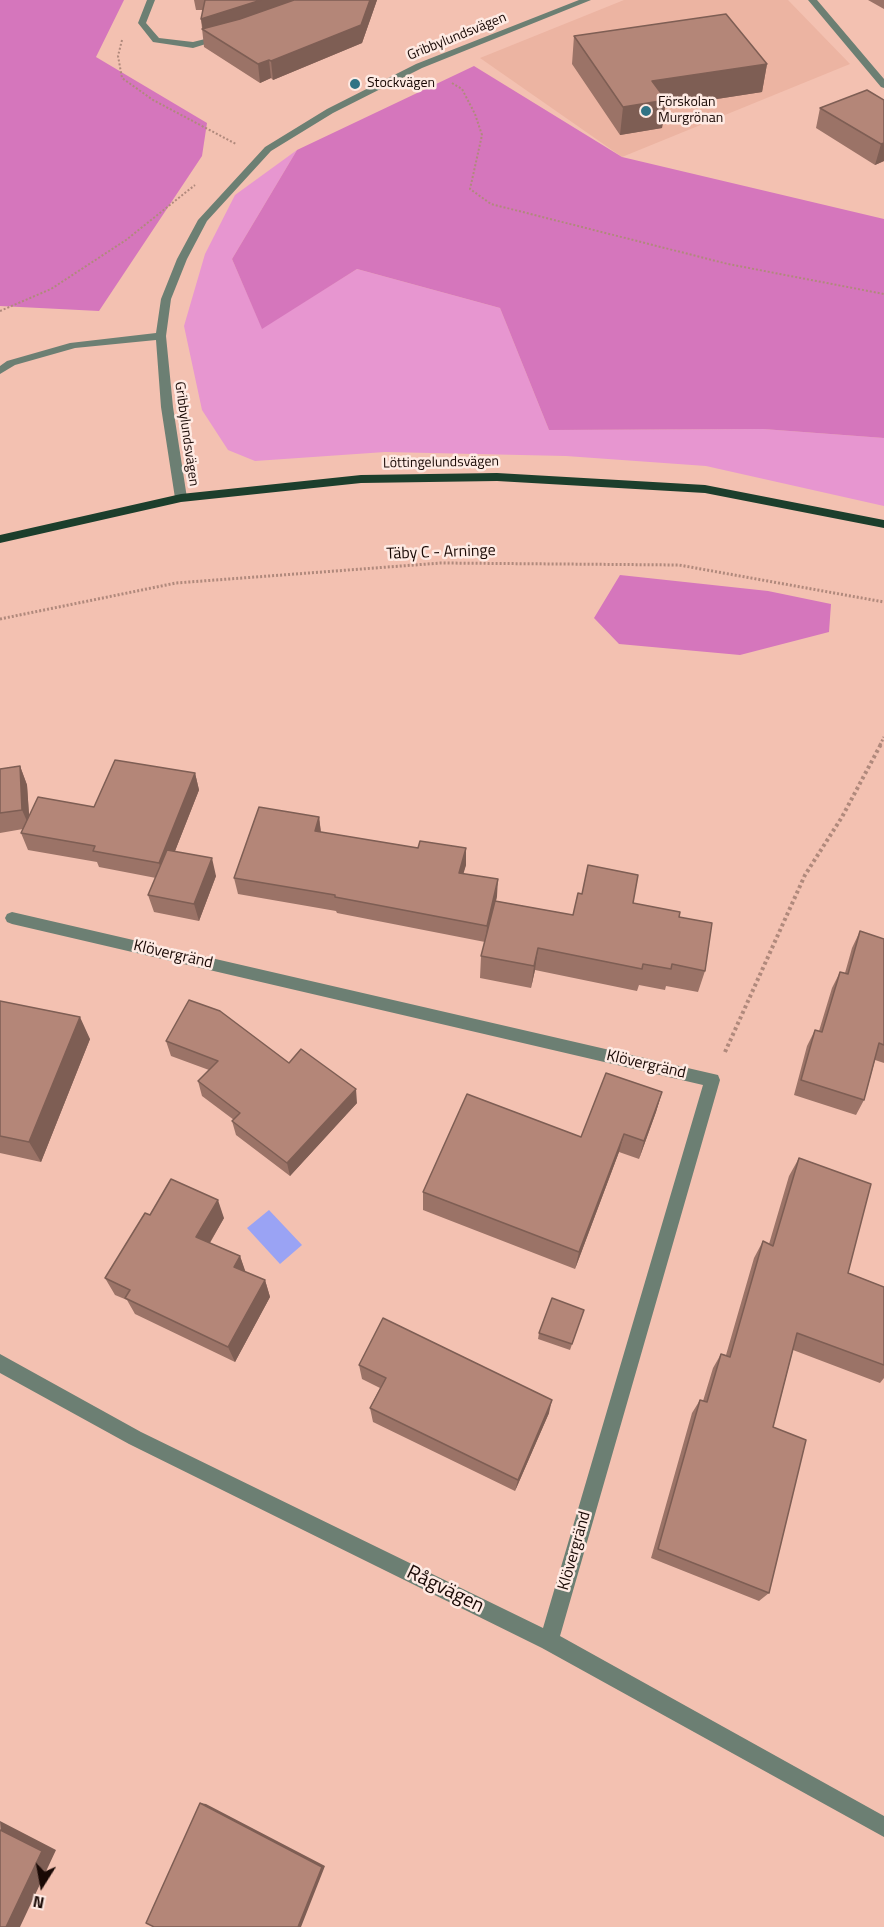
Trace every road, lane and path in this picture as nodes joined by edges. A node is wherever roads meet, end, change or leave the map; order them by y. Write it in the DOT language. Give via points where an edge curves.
graph roads {
  1 [pos="151,0"];
  2 [pos="587,0"];
  3 [pos="812,0"];
  4 [pos="123,36"];
  5 [pos="227,36"];
  6 [pos="419,66"];
  7 [pos="884,85"];
  8 [pos="242,147"];
  9 [pos="197,183"];
  10 [pos="884,294"];
  11 [pos="0,310"];
  12 [pos="161,336"];
  13 [pos="0,371"];
  14 [pos="181,498"];
  15 [pos="884,524"];
  16 [pos="0,539"];
  17 [pos="884,602"];
  18 [pos="0,619"];
  19 [pos="884,737"];
  20 [pos="12,918"];
  21 [pos="712,1080"];
  22 [pos="0,1363"];
  23 [pos="549,1641"];
  24 [pos="884,1827"];
  1 -- 5 [label="street" via="142,23 156,40 193,45"];
  2 -- 6 [label="street, Gribbylundsvägen"];
  3 -- 7 [label="street"];
  4 -- 8 [label="path" via="118,56 122,78 153,100"];
  6 -- 10 [label="path" via="462,89 482,135 470,189 491,204 728,264"];
  6 -- 12 [label="street, Gribbylundsvägen" via="330,111 268,149 203,220 166,299"];
  9 -- 11 [label="path" via="126,240 51,289"];
  12 -- 13 [label="street" via="74,345 11,363"];
  12 -- 14 [label="street, Gribbylundsvägen"];
  14 -- 15 [label="main road, Löttingelundsvägen" via="361,479 497,477 705,489"];
  14 -- 16 [label="main road, Löttingelundsvägen"];
  17 -- 18 [label="path, Täby C - Arninge" via="679,565 441,563 176,583"];
  19 -- 21 [label="path" via="842,817 805,875"];
  20 -- 21 [label="street, Klövergränd"];
  21 -- 23 [label="street, Klövergränd"];
  22 -- 23 [label="street, Rågvägen" via="135,1438"];
  23 -- 24 [label="street, Rågvägen"];
}
